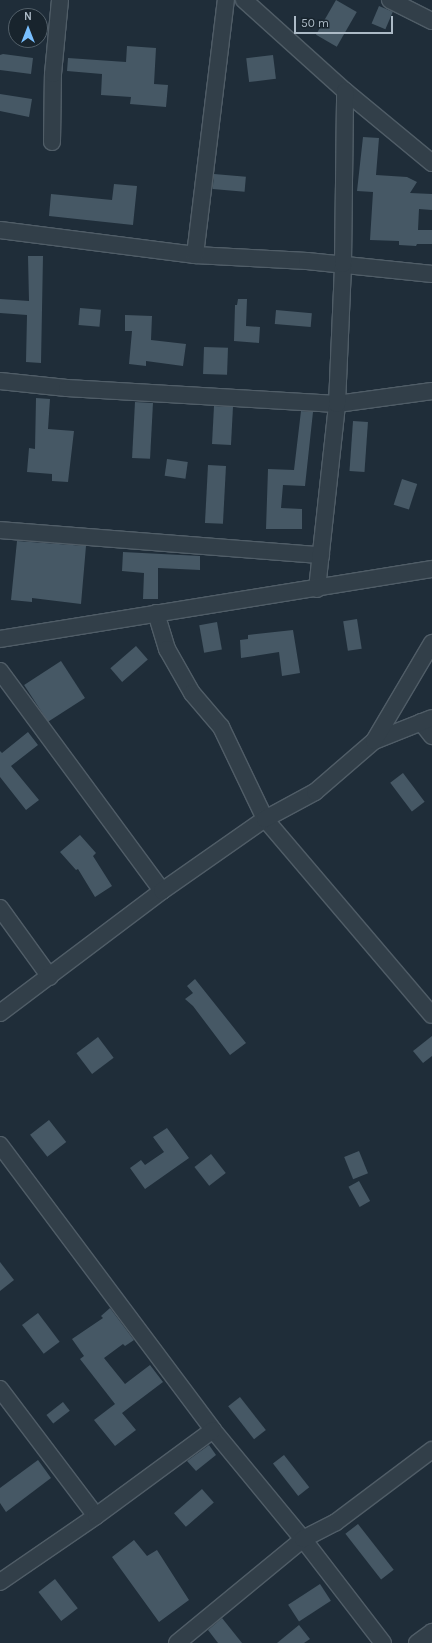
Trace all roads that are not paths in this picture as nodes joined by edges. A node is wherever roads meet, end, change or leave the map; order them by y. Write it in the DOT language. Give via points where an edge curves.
graph roads {
  1 [pos="60,0"];
  2 [pos="226,0"];
  3 [pos="244,0"];
  4 [pos="390,0"];
  5 [pos="260,6"];
  6 [pos="432,21"];
  7 [pos="346,91"];
  8 [pos="52,142"];
  9 [pos="432,163"];
  10 [pos="0,230"];
  11 [pos="195,255"];
  12 [pos="343,264"];
  13 [pos="432,274"];
  14 [pos="0,381"];
  15 [pos="432,391"];
  16 [pos="337,404"];
  17 [pos="0,530"];
  18 [pos="321,555"];
  19 [pos="432,569"];
  20 [pos="317,589"];
  21 [pos="156,612"];
  22 [pos="0,639"];
  23 [pos="432,643"];
  24 [pos="0,671"];
  25 [pos="426,720"];
  26 [pos="432,736"];
  27 [pos="374,741"];
  28 [pos="265,818"];
  29 [pos="162,891"];
  30 [pos="0,908"];
  31 [pos="50,977"];
  32 [pos="0,1013"];
  33 [pos="432,1015"];
  34 [pos="0,1145"];
  35 [pos="0,1389"];
  36 [pos="213,1430"];
  37 [pos="432,1450"];
  38 [pos="96,1516"];
  39 [pos="304,1539"];
  40 [pos="0,1582"];
  41 [pos="432,1632"];
  42 [pos="177,1643"];
  43 [pos="383,1643"];
  44 [pos="417,1643"];
  1 -- 8 [label="street" via="53,74"];
  2 -- 11 [label="street"];
  3 -- 5 [label="street"];
  4 -- 6 [label="street"];
  5 -- 7 [label="street"];
  7 -- 9 [label="street"];
  7 -- 12 [label="street"];
  10 -- 11 [label="street"];
  11 -- 12 [label="street"];
  12 -- 13 [label="street"];
  12 -- 16 [label="street"];
  14 -- 16 [label="street" via="106,391"];
  15 -- 16 [label="street"];
  16 -- 18 [label="street"];
  17 -- 18 [label="street"];
  18 -- 20 [label="street"];
  19 -- 20 [label="street"];
  20 -- 21 [label="street"];
  21 -- 22 [label="street"];
  21 -- 28 [label="street" via="167,649 192,693 221,727"];
  23 -- 27 [label="street"];
  24 -- 29 [label="street"];
  25 -- 26 [label="street"];
  25 -- 27 [label="street"];
  27 -- 28 [label="street" via="315,792"];
  28 -- 29 [label="street"];
  28 -- 33 [label="street"];
  29 -- 31 [label="street"];
  30 -- 31 [label="street"];
  31 -- 32 [label="street"];
  34 -- 36 [label="street"];
  35 -- 38 [label="street"];
  36 -- 38 [label="street"];
  36 -- 39 [label="street"];
  37 -- 39 [label="street" via="336,1522"];
  38 -- 40 [label="street"];
  39 -- 42 [label="street"];
  39 -- 43 [label="street"];
  41 -- 44 [label="street"];
}
